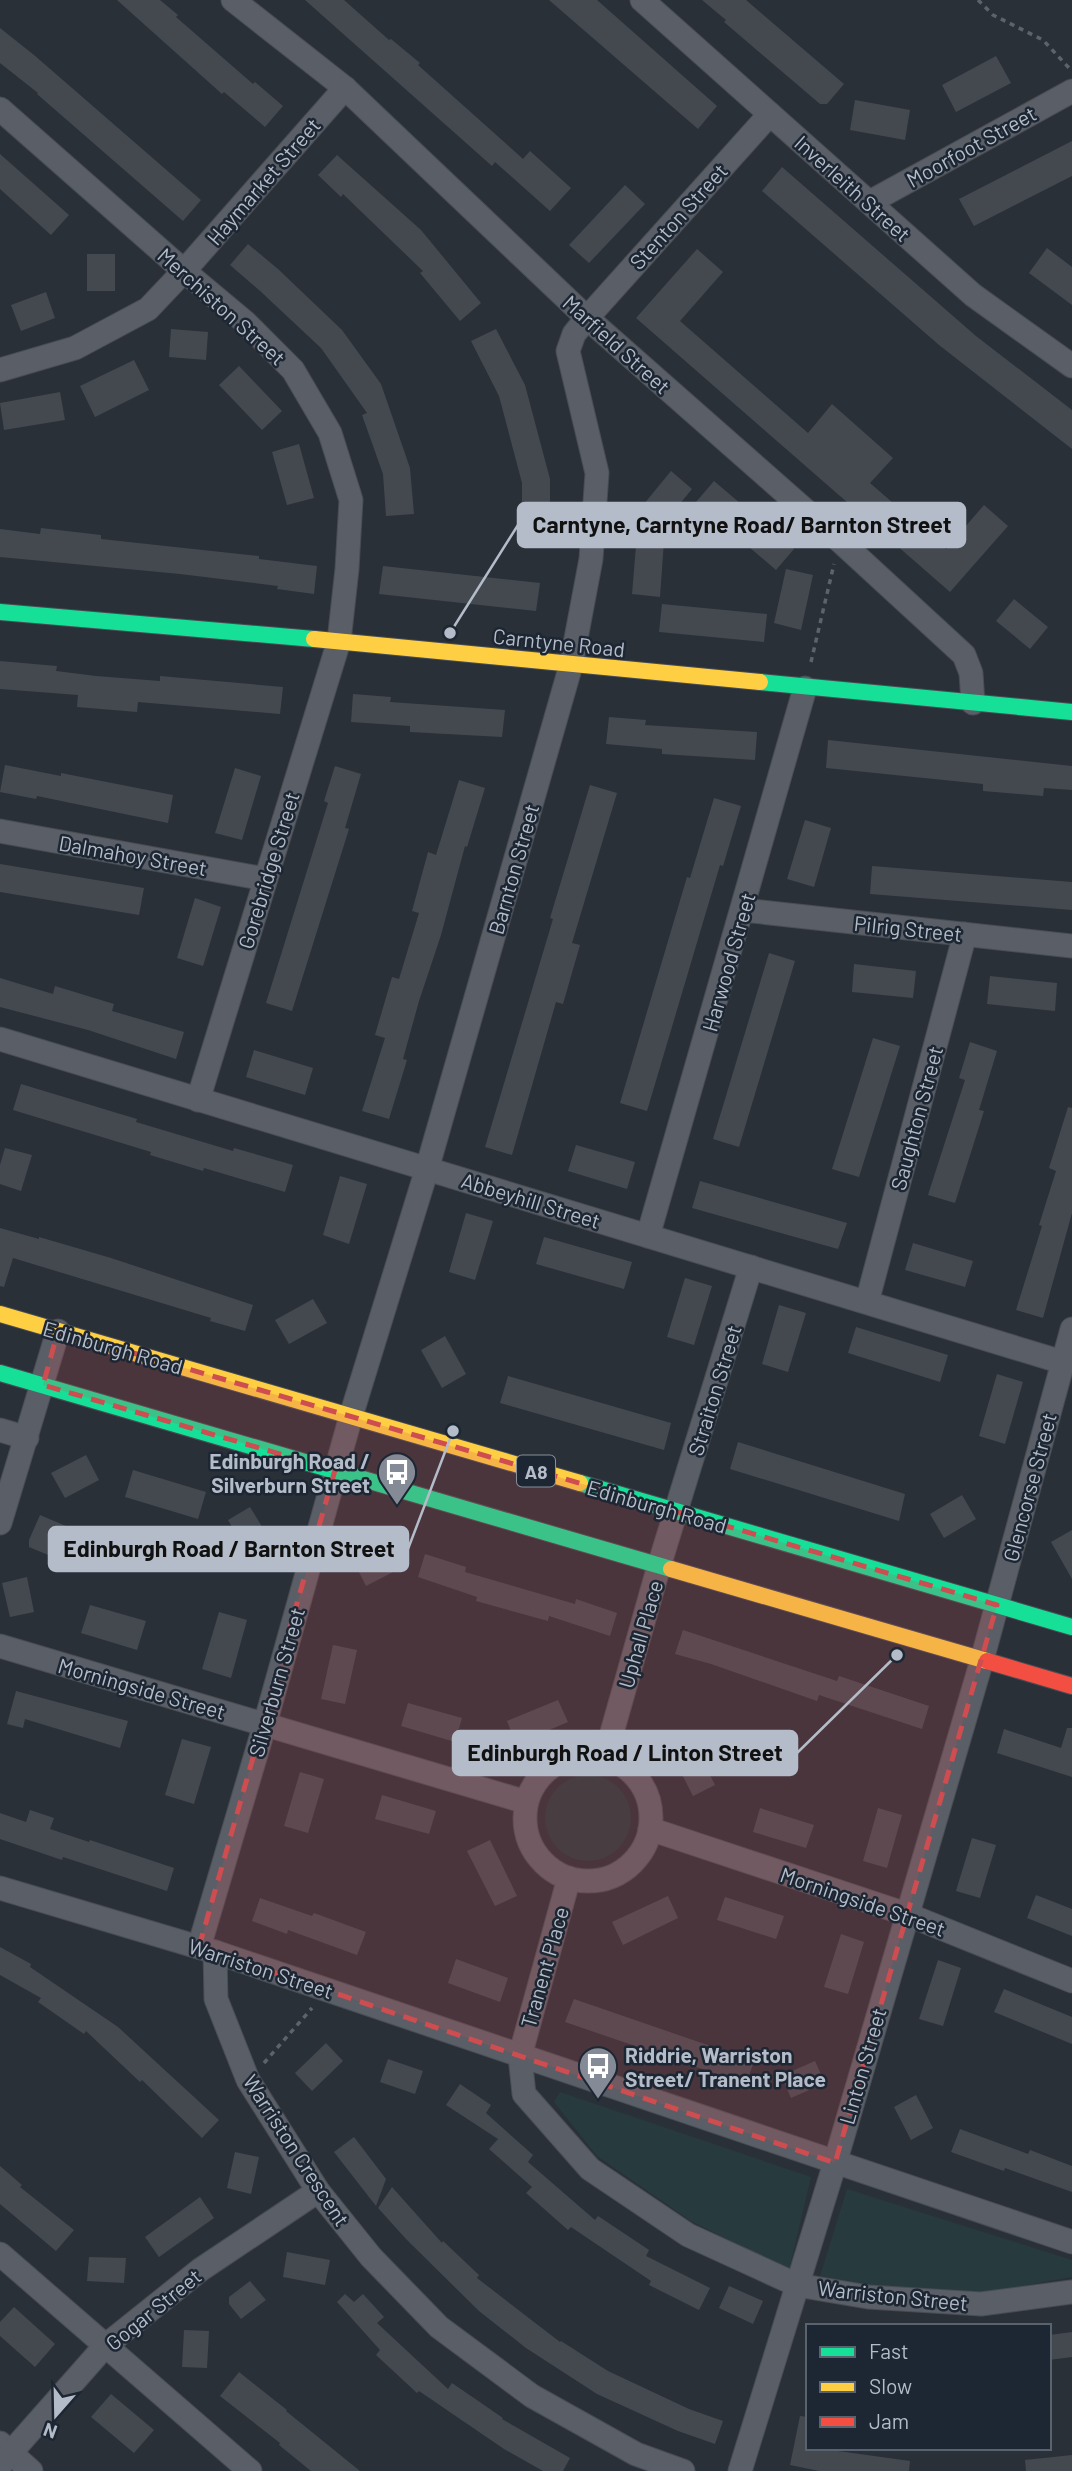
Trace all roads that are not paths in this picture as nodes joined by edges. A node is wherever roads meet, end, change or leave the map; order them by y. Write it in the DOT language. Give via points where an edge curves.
graph roads {
  1 [pos="233,0"];
  2 [pos="642,0"];
  3 [pos="345,89"];
  4 [pos="1072,91"];
  5 [pos="0,109"];
  6 [pos="770,114"];
  7 [pos="870,202"];
  8 [pos="184,271"];
  9 [pos="587,318"];
  10 [pos="1072,366"];
  11 [pos="0,370"];
  12 [pos="0,612"];
  13 [pos="339,641"];
  14 [pos="571,665"];
  15 [pos="805,688"];
  16 [pos="973,703"];
  17 [pos="1072,712"];
  18 [pos="0,831"];
  19 [pos="265,879"];
  20 [pos="743,910"];
  21 [pos="965,934"];
  22 [pos="1072,946"];
  23 [pos="2,1046"];
  24 [pos="198,1100"];
  25 [pos="427,1169"];
  26 [pos="648,1236"];
  27 [pos="751,1267"];
  28 [pos="866,1302"];
  29 [pos="0,1314"];
  30 [pos="1072,1328"];
  31 [pos="58,1331"];
  32 [pos="1062,1362"];
  33 [pos="0,1373"];
  34 [pos="43,1385"];
  35 [pos="351,1416"];
  36 [pos="0,1430"];
  37 [pos="27,1438"];
  38 [pos="335,1470"];
  39 [pos="677,1513"];
  40 [pos="0,1523"];
  41 [pos="659,1566"];
  42 [pos="997,1605"];
  43 [pos="1072,1627"];
  44 [pos="0,1646"];
  45 [pos="982,1660"];
  46 [pos="1072,1686"];
  47 [pos="265,1724"];
  48 [pos="605,1757"];
  49 [pos="526,1802"];
  50 [pos="650,1829"];
  51 [pos="569,1878"];
  52 [pos="0,1888"];
  53 [pos="906,1913"];
  54 [pos="207,1950"];
  55 [pos="1072,1981"];
  56 [pos="520,2056"];
  57 [pos="835,2163"];
  58 [pos="318,2191"];
  59 [pos="1072,2242"];
  60 [pos="0,2254"];
  61 [pos="797,2285"];
  62 [pos="1072,2292"];
  63 [pos="105,2346"];
  64 [pos="4,2454"];
  65 [pos="31,2471"];
  66 [pos="250,2471"];
  67 [pos="683,2471"];
  68 [pos="740,2471"];
  1 -- 3 [label="street, Marfield Street"];
  2 -- 6 [label="street, Inverleith Street"];
  3 -- 8 [label="street, Haymarket Street"];
  3 -- 9 [label="street, Marfield Street"];
  4 -- 7 [label="street, Moorfoot Street"];
  5 -- 8 [label="street, Merchiston Street"];
  6 -- 7 [label="street, Inverleith Street"];
  6 -- 9 [label="street, Stenton Street"];
  7 -- 10 [label="street, Inverleith Street" via="973,295"];
  8 -- 11 [label="street, Haymarket Street" via="148,309 75,348"];
  8 -- 13 [label="street, Merchiston Street" via="246,322 293,370 330,433 351,500"];
  9 -- 14 [label="street, Barnton Street" via="568,351 597,473 591,559"];
  9 -- 16 [label="street, Marfield Street" via="964,655 971,673"];
  12 -- 13 [label="main road, Carntyne Road"];
  13 -- 14 [label="main road, Carntyne Road"];
  13 -- 19 [label="street, Gorebridge Street"];
  14 -- 15 [label="main road, Carntyne Road"];
  14 -- 25 [label="street, Barnton Street"];
  15 -- 16 [label="main road, Carntyne Road"];
  15 -- 20 [label="street, Harwood Street"];
  16 -- 17 [label="main road, Carntyne Road"];
  18 -- 19 [label="street, Dalmahoy Street"];
  19 -- 24 [label="street, Gorebridge Street"];
  20 -- 21 [label="street, Pilrig Street"];
  20 -- 26 [label="street, Harwood Street"];
  21 -- 22 [label="street, Pilrig Street"];
  21 -- 28 [label="street, Saughton Street"];
  23 -- 24 [label="street, Abbeyhill Street"];
  24 -- 25 [label="street, Abbeyhill Street"];
  25 -- 26 [label="street, Abbeyhill Street"];
  25 -- 35 [label="street, Barnton Street"];
  26 -- 27 [label="street, Abbeyhill Street"];
  27 -- 28 [label="street, Abbeyhill Street"];
  27 -- 39 [label="street, Straiton Street"];
  28 -- 32 [label="street, Abbeyhill Street"];
  29 -- 31 [label="main road, Edinburgh Road / A8"];
  30 -- 32 [label="street, Glencorse Street"];
  31 -- 34 [label="street"];
  31 -- 35 [label="main road, Edinburgh Road / A8"];
  32 -- 42 [label="street, Glencorse Street"];
  33 -- 34 [label="main road"];
  34 -- 37 [label="street"];
  34 -- 38 [label="main road"];
  35 -- 38 [label="street, Silverburn Street"];
  35 -- 39 [label="main road, Edinburgh Road / A8"];
  36 -- 37 [label="street"];
  37 -- 40 [label="street"];
  38 -- 41 [label="main road"];
  38 -- 47 [label="street, Silverburn Street"];
  39 -- 41 [label="street, Uphall Place"];
  39 -- 42 [label="main road, Edinburgh Road / A8"];
  41 -- 45 [label="main road"];
  41 -- 48 [label="street, Uphall Place"];
  42 -- 43 [label="main road, Edinburgh Road / A8"];
  42 -- 45 [label="street, Glencorse Street"];
  44 -- 47 [label="street, Morningside Street"];
  45 -- 46 [label="main road"];
  45 -- 53 [label="street, Linton Street"];
  47 -- 49 [label="street, Morningside Street"];
  47 -- 54 [label="street, Silverburn Street"];
  48 -- 49 [label="street" via="565,1758 534,1783"];
  48 -- 50 [label="street" via="636,1776 651,1810"];
  49 -- 51 [label="street" via="528,1840 552,1870"];
  50 -- 51 [label="street" via="643,1849 629,1866 611,1877"];
  50 -- 53 [label="street, Morningside Street"];
  51 -- 56 [label="street, Tranent Place"];
  52 -- 54 [label="street, Warriston Street"];
  53 -- 55 [label="street, Morningside Street"];
  53 -- 57 [label="street, Linton Street"];
  54 -- 56 [label="street, Warriston Street"];
  54 -- 58 [label="street, Warriston Crescent" via="216,1999 248,2080"];
  56 -- 57 [label="street, Warriston Street"];
  56 -- 61 [label="street, Warriston Street" via="524,2094 590,2169 688,2235"];
  57 -- 59 [label="street, Warriston Street"];
  57 -- 61 [label="street, Linton Street"];
  58 -- 63 [label="street, Gogar Street" via="200,2270"];
  58 -- 67 [label="street, Warriston Crescent" via="371,2257 439,2327 532,2396 636,2454"];
  60 -- 63 [label="street"];
  61 -- 62 [label="street, Warriston Street" via="868,2297 981,2304"];
  61 -- 68 [label="street, Linton Street"];
  63 -- 64 [label="street, Gogar Street"];
  63 -- 66 [label="street"];
  64 -- 65 [label="street"];
}
